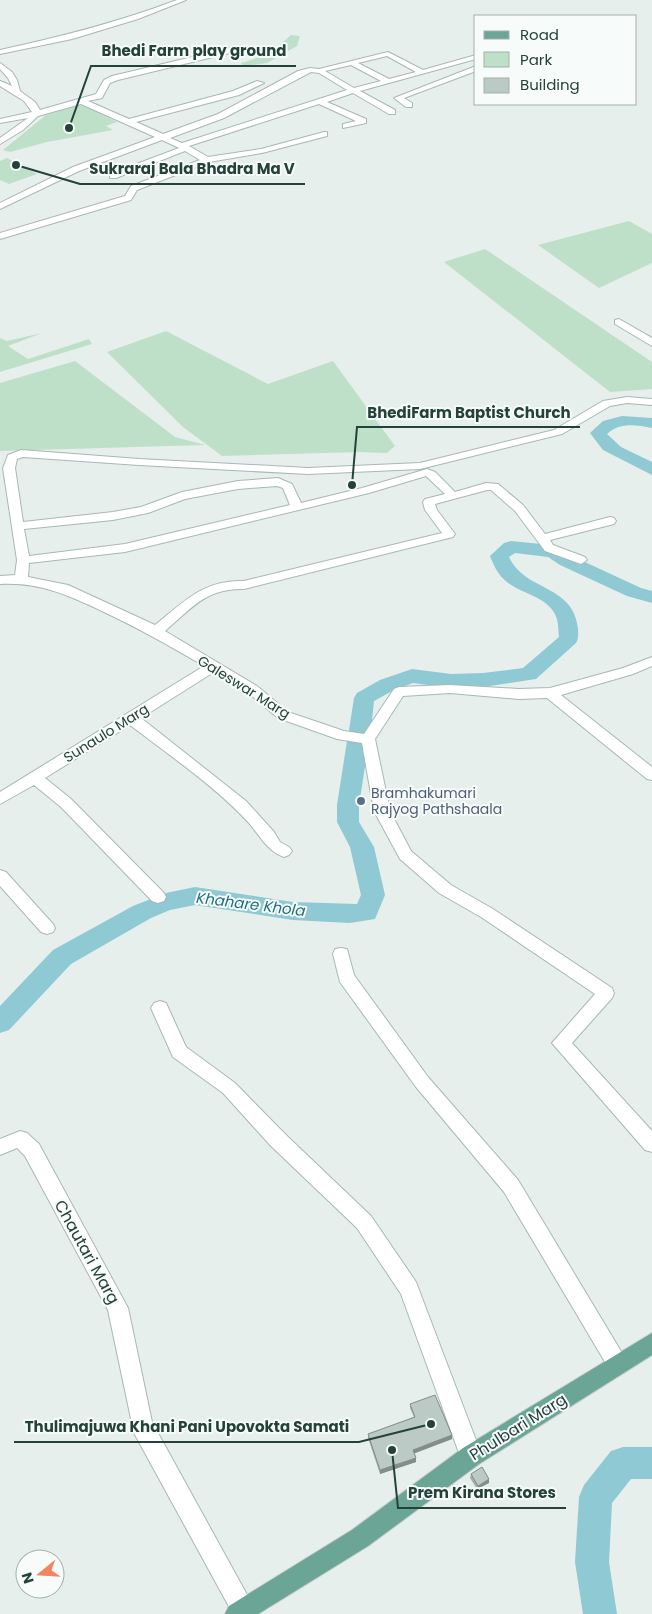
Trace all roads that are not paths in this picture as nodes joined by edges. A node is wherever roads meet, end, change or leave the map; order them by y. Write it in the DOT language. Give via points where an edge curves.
graph roads {
  1 [pos="183,0"];
  2 [pos="239,48"];
  3 [pos="0,52"];
  4 [pos="474,58"];
  5 [pos="9,60"];
  6 [pos="352,62"];
  7 [pos="0,64"];
  8 [pos="474,69"];
  9 [pos="321,72"];
  10 [pos="423,73"];
  11 [pos="386,81"];
  12 [pos="0,83"];
  13 [pos="260,83"];
  14 [pos="352,91"];
  15 [pos="16,92"];
  16 [pos="80,101"];
  17 [pos="319,102"];
  18 [pos="409,105"];
  19 [pos="392,112"];
  20 [pos="36,114"];
  21 [pos="0,122"];
  22 [pos="128,122"];
  23 [pos="346,126"];
  24 [pos="324,134"];
  25 [pos="163,138"];
  26 [pos="0,142"];
  27 [pos="183,147"];
  28 [pos="207,160"];
  29 [pos="113,176"];
  30 [pos="0,206"];
  31 [pos="0,236"];
  32 [pos="618,322"];
  33 [pos="652,343"];
  34 [pos="652,402"];
  35 [pos="453,496"];
  36 [pos="297,507"];
  37 [pos="610,521"];
  38 [pos="17,526"];
  39 [pos="543,540"];
  40 [pos="23,560"];
  41 [pos="581,560"];
  42 [pos="21,579"];
  43 [pos="0,580"];
  44 [pos="156,631"];
  45 [pos="652,661"];
  46 [pos="212,666"];
  47 [pos="550,693"];
  48 [pos="131,718"];
  49 [pos="368,738"];
  50 [pos="652,776"];
  51 [pos="35,777"];
  52 [pos="0,799"];
  53 [pos="284,851"];
  54 [pos="0,876"];
  55 [pos="158,897"];
  56 [pos="48,928"];
  57 [pos="340,954"];
  58 [pos="160,1008"];
  59 [pos="652,1144"];
  60 [pos="0,1147"];
  61 [pos="652,1344"];
  62 [pos="618,1365"];
  63 [pos="471,1456"];
  64 [pos="240,1612"];
  1 -- 3 [label="street" via="60,39"];
  2 -- 16 [label="street" via="115,78 107,82 99,96"];
  4 -- 10 [label="street"];
  5 -- 7 [label="street"];
  6 -- 9 [label="street" via="322,69"];
  6 -- 10 [label="street" via="388,54"];
  6 -- 11 [label="street"];
  7 -- 15 [label="street" via="12,76"];
  8 -- 18 [label="street" via="398,98"];
  9 -- 14 [label="street"];
  9 -- 25 [label="street" via="310,70 301,73 221,116"];
  10 -- 11 [label="street"];
  11 -- 14 [label="street"];
  12 -- 15 [label="street"];
  13 -- 22 [label="street" via="236,93"];
  14 -- 17 [label="street"];
  14 -- 19 [label="street"];
  15 -- 20 [label="street" via="34,105"];
  16 -- 20 [label="street"];
  16 -- 22 [label="street"];
  17 -- 23 [label="street" via="363,121"];
  17 -- 27 [label="street"];
  20 -- 21 [label="street"];
  20 -- 26 [label="street"];
  22 -- 25 [label="street"];
  24 -- 28 [label="street" via="262,151"];
  25 -- 27 [label="street"];
  25 -- 30 [label="street" via="76,169"];
  27 -- 28 [label="street"];
  27 -- 29 [label="street"];
  28 -- 31 [label="street" via="134,188 128,198"];
  32 -- 33 [label="street"];
  34 -- 38 [label="street" via="627,400 607,403 563,430 543,437 403,468 308,470 21,453 12,457 9,468"];
  35 -- 36 [label="street" via="427,472"];
  35 -- 39 [label="street" via="494,486 519,508"];
  35 -- 44 [label="street" via="429,502 431,510 449,534 253,583 221,585 211,589"];
  36 -- 38 [label="street" via="288,486 278,482 182,496 144,510 113,516"];
  36 -- 40 [label="street" via="124,548"];
  37 -- 39 [label="street"];
  38 -- 40 [label="street"];
  39 -- 41 [label="street" via="549,548"];
  40 -- 42 [label="street"];
  42 -- 43 [label="street, Galeswar Marg"];
  42 -- 44 [label="street, Galeswar Marg" via="63,588"];
  44 -- 46 [label="street, Galeswar Marg"];
  45 -- 47 [label="street"];
  46 -- 48 [label="street, Sunaulo Marg"];
  46 -- 49 [label="street, Galeswar Marg" via="252,689 284,715 342,736"];
  47 -- 49 [label="street" via="399,692"];
  47 -- 50 [label="street"];
  48 -- 51 [label="street, Sunaulo Marg"];
  48 -- 53 [label="street" via="240,805 275,846"];
  49 -- 59 [label="street" via="382,811 405,855 445,889 606,993 561,1043"];
  51 -- 52 [label="street, Sunaulo Marg"];
  51 -- 55 [label="street" via="66,803"];
  54 -- 56 [label="street"];
  57 -- 62 [label="street" via="346,977 422,1082 511,1186"];
  58 -- 63 [label="street" via="179,1052 229,1088 364,1222 409,1289"];
  60 -- 64 [label="street, Chautari Marg" via="20,1139 32,1150 118,1308 142,1425"];
  61 -- 62 [label="main road, Phulbari Marg"];
  62 -- 63 [label="main road, Phulbari Marg"];
  63 -- 64 [label="main road, Phulbari Marg" via="360,1538"];
}
